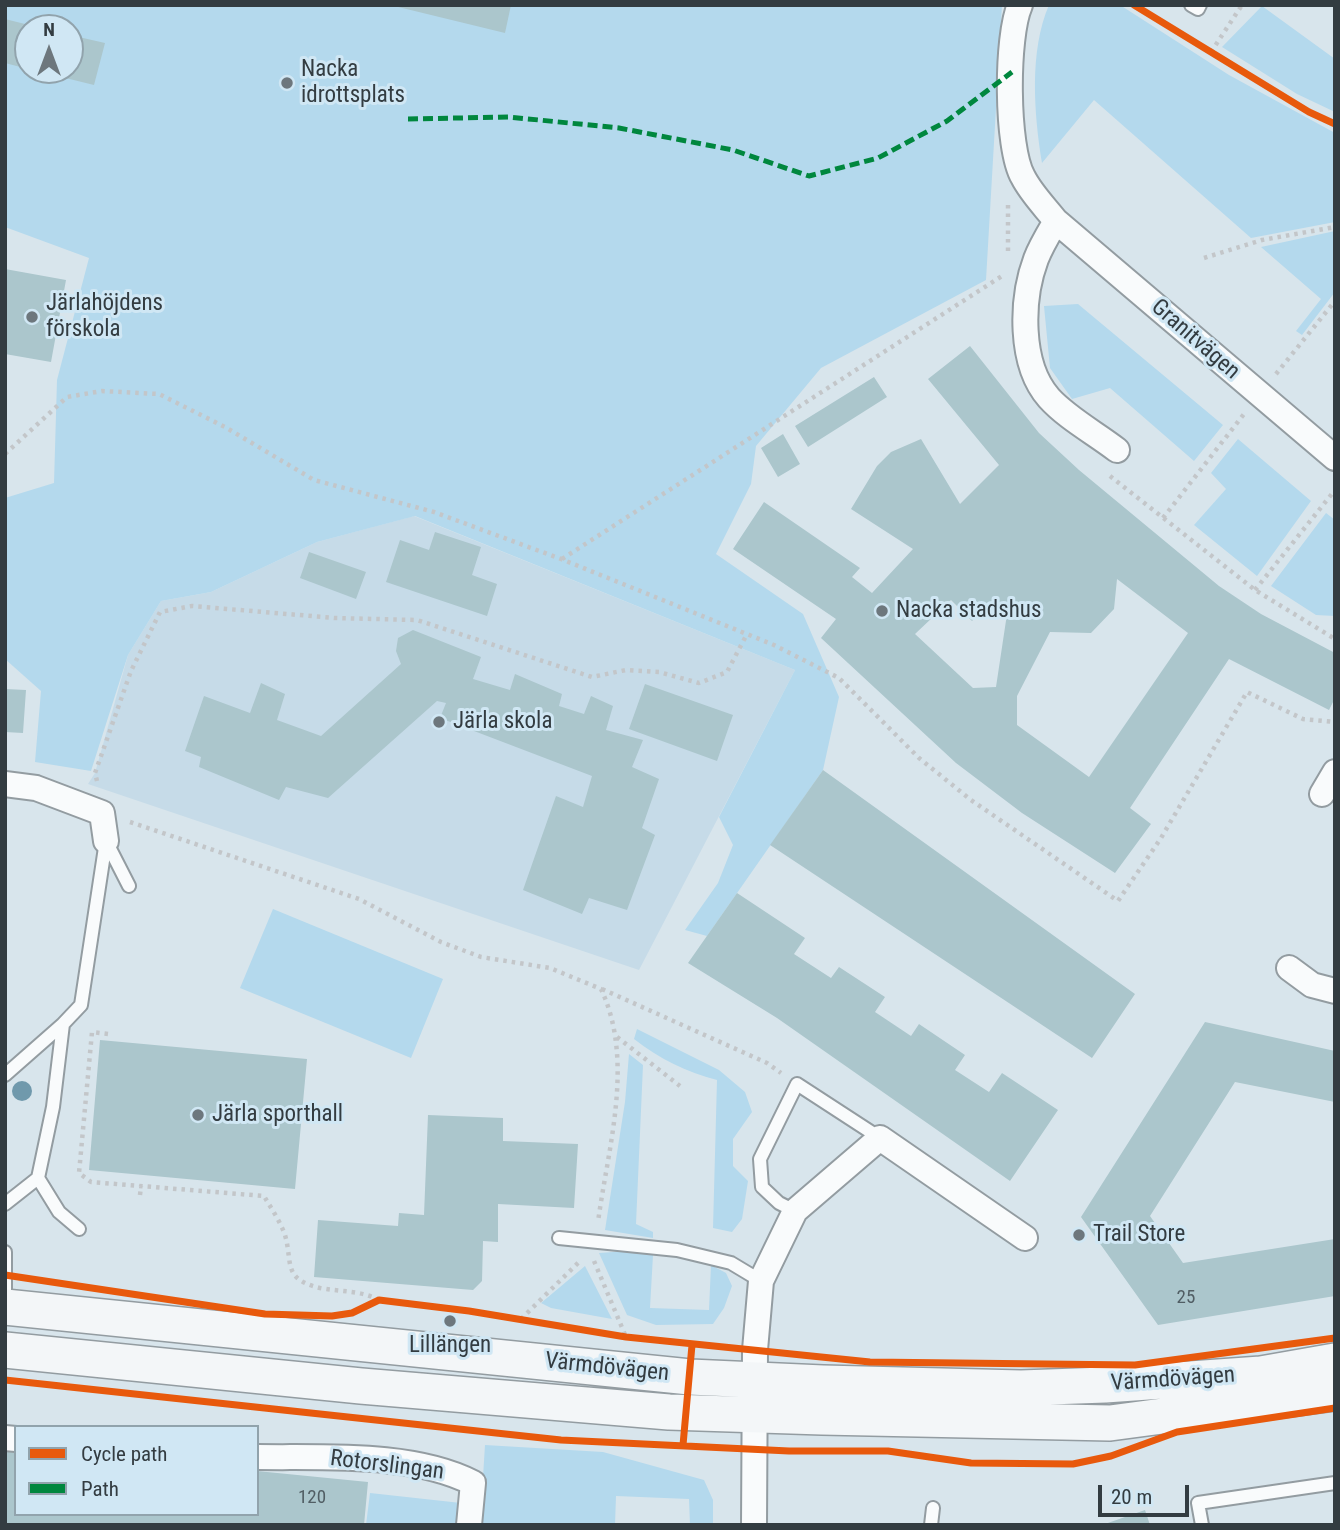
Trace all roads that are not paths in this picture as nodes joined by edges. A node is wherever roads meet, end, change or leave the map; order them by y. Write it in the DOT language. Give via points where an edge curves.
graph roads {
  1 [pos="1020,5"];
  2 [pos="1191,5"];
  3 [pos="1200,5"];
  4 [pos="1056,221"];
  5 [pos="1117,450"];
  6 [pos="1335,458"];
  7 [pos="1335,772"];
  8 [pos="5,784"];
  9 [pos="1322,794"];
  10 [pos="106,841"];
  11 [pos="130,886"];
  12 [pos="1289,968"];
  13 [pos="1335,991"];
  14 [pos="63,1024"];
  15 [pos="5,1075"];
  16 [pos="880,1138"];
  17 [pos="38,1178"];
  18 [pos="5,1204"];
  19 [pos="795,1211"];
  20 [pos="79,1229"];
  21 [pos="559,1238"];
  22 [pos="1025,1238"];
  23 [pos="5,1252"];
  24 [pos="761,1281"];
  25 [pos="5,1296"];
  26 [pos="5,1307"];
  27 [pos="5,1350"];
  28 [pos="1335,1361"];
  29 [pos="756,1365"];
  30 [pos="1335,1393"];
  31 [pos="757,1415"];
  32 [pos="259,1457"];
  33 [pos="1335,1483"];
  34 [pos="933,1508"];
  35 [pos="468,1525"];
  36 [pos="754,1525"];
  37 [pos="931,1525"];
  38 [pos="1202,1525"];
  1 -- 4 [label="street, Granitvägen" via="1014,27 1011,139 1022,177"];
  2 -- 3 [label="lane" via="1198,9"];
  4 -- 5 [label="street" via="1036,259 1028,291 1028,355 1035,380 1050,400"];
  4 -- 6 [label="street, Granitvägen"];
  7 -- 9 [label="street"];
  8 -- 10 [label="street" via="36,788 102,813"];
  10 -- 11 [label="lane"];
  10 -- 14 [label="lane" via="81,1005"];
  12 -- 13 [label="street" via="1312,985"];
  14 -- 15 [label="lane"];
  14 -- 17 [label="lane" via="53,1108"];
  16 -- 19 [label="street"];
  16 -- 19 [label="lane" via="797,1084 760,1159 762,1187"];
  16 -- 22 [label="street"];
  17 -- 18 [label="lane"];
  17 -- 20 [label="lane" via="59,1212"];
  19 -- 24 [label="street"];
  21 -- 24 [label="lane" via="677,1250 731,1263"];
  23 -- 25 [label="lane"];
  24 -- 29 [label="street"];
  26 -- 29 [label="main road, Värmdövägen" via="690,1377"];
  27 -- 31 [label="main road, Värmdövägen" via="361,1386"];
  28 -- 29 [label="main road, Värmdövägen" via="1261,1374 1021,1388"];
  29 -- 31 [label="street"];
  30 -- 31 [label="main road, Värmdövägen" via="1110,1423"];
  31 -- 36 [label="street"];
  32 -- 35 [label="street, Rotorslingan" via="340,1458 451,1472 473,1483"];
  33 -- 38 [label="lane" via="1198,1503"];
  34 -- 37 [label="lane"];
}
